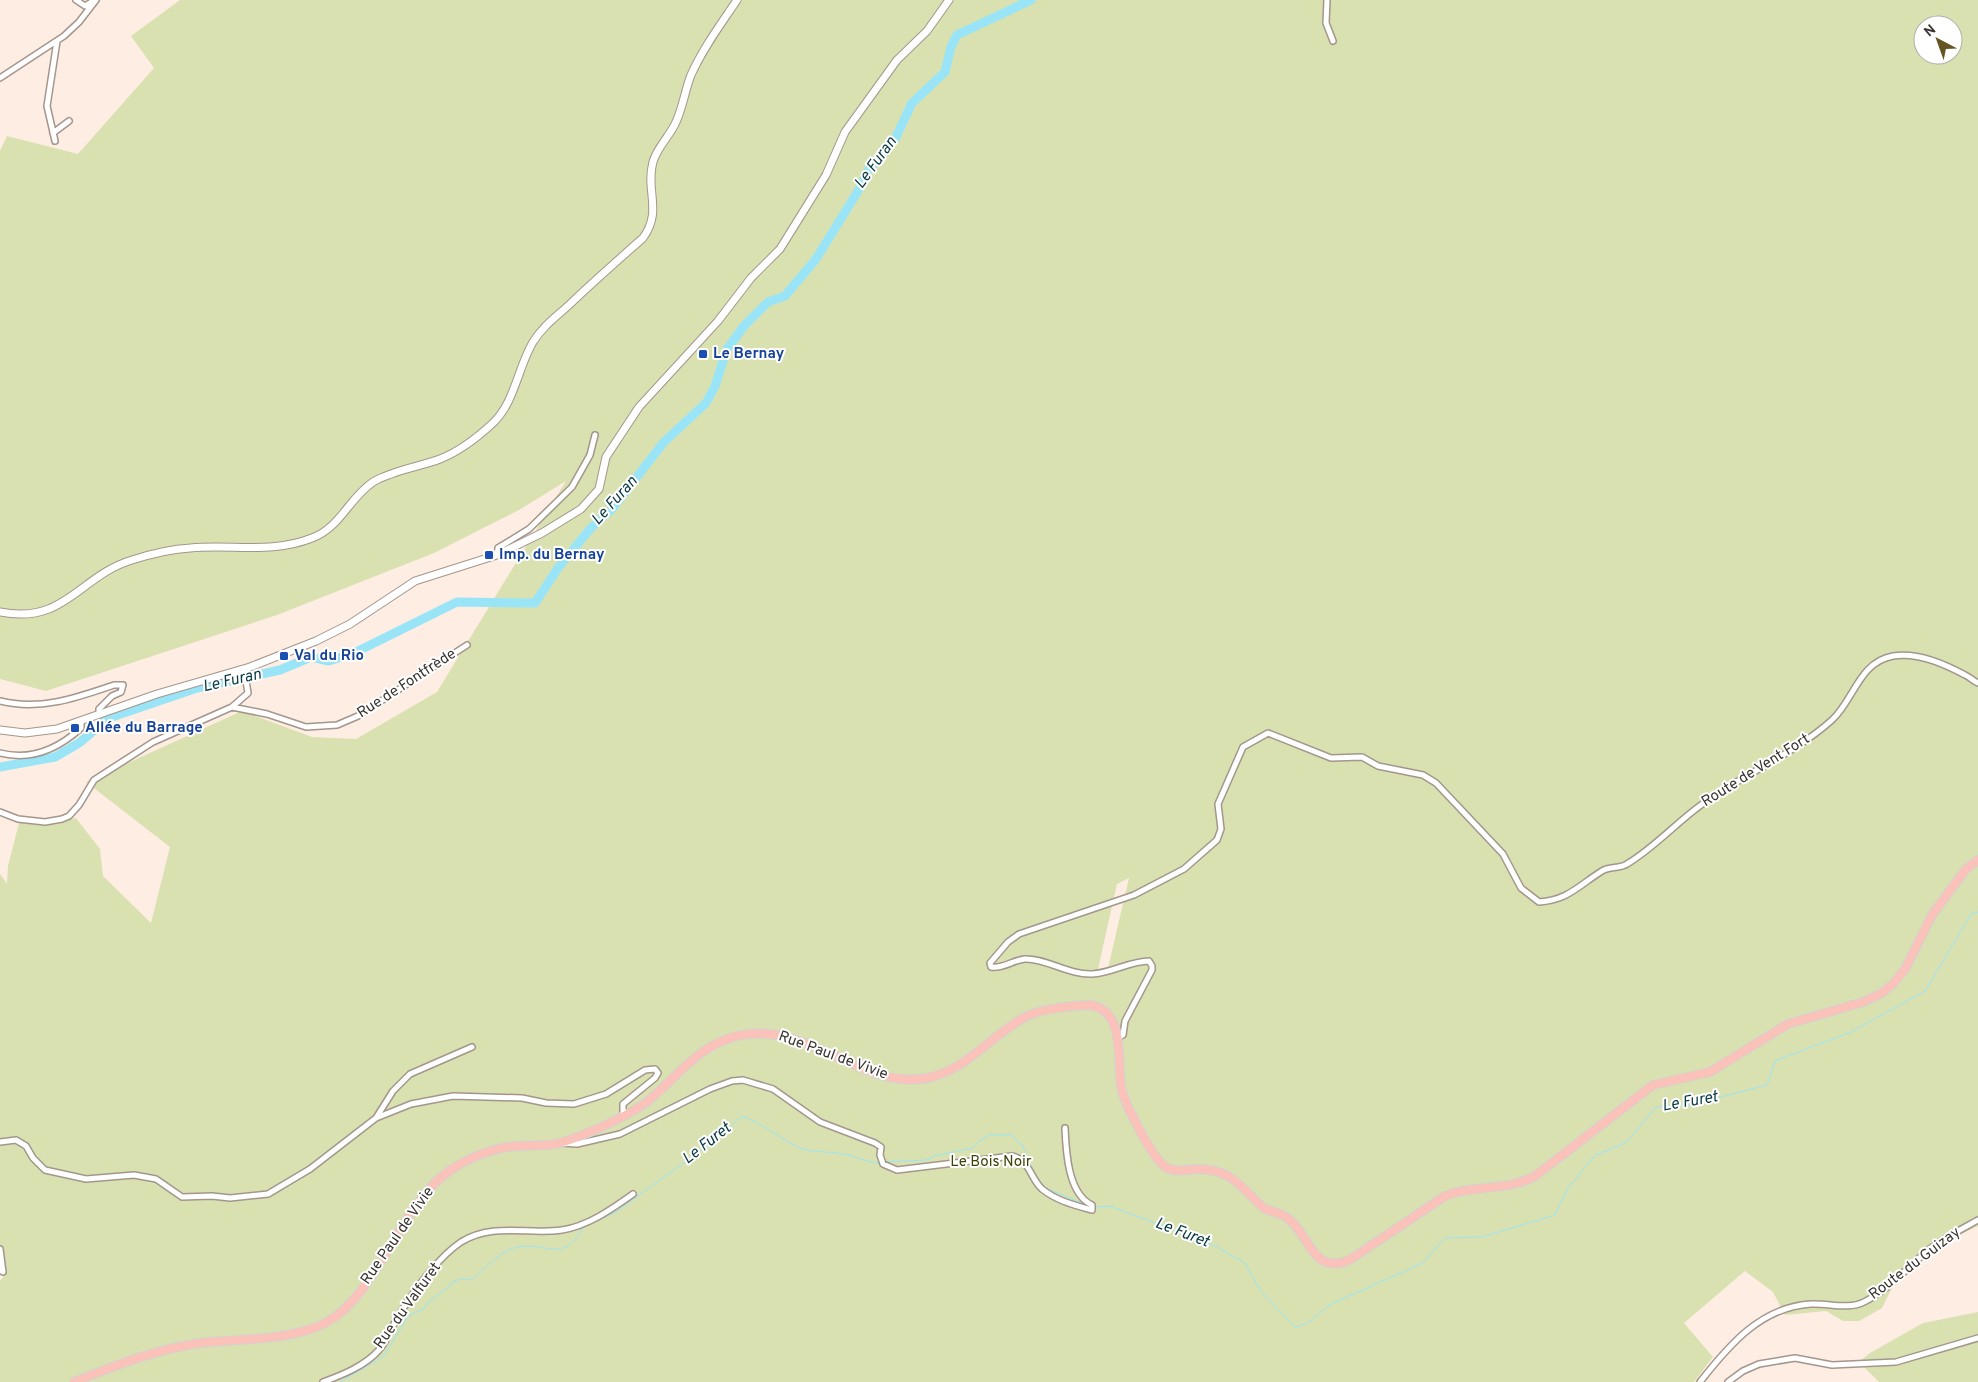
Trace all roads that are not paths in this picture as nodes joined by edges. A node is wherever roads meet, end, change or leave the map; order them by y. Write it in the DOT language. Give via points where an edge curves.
graph roads {
  1 [pos="76,0"];
  2 [pos="96,0"];
  3 [pos="737,0"];
  4 [pos="949,0"];
  5 [pos="1326,0"];
  6 [pos="57,40"];
  7 [pos="1333,41"];
  8 [pos="0,78"];
  9 [pos="68,121"];
  10 [pos="53,133"];
  11 [pos="54,141"];
  12 [pos="595,435"];
  13 [pos="497,555"];
  14 [pos="0,612"];
  15 [pos="467,645"];
  16 [pos="245,670"];
  17 [pos="1978,683"];
  18 [pos="0,701"];
  19 [pos="232,707"];
  20 [pos="99,715"];
  21 [pos="81,722"];
  22 [pos="0,730"];
  23 [pos="0,753"];
  24 [pos="0,812"];
  25 [pos="1978,860"];
  26 [pos="1117,1038"];
  27 [pos="472,1047"];
  28 [pos="623,1117"];
  29 [pos="376,1118"];
  30 [pos="1065,1128"];
  31 [pos="0,1142"];
  32 [pos="560,1143"];
  33 [pos="633,1194"];
  34 [pos="1978,1220"];
  35 [pos="0,1249"];
  36 [pos="0,1270"];
  37 [pos="1978,1338"];
  38 [pos="74,1382"];
  39 [pos="323,1382"];
  40 [pos="1700,1382"];
  41 [pos="1728,1382"];
  1 -- 2 [label="street" via="85,6"];
  2 -- 6 [label="street" via="79,22"];
  3 -- 14 [label="street" via="701,56 676,124 654,159 650,177 655,207 650,229 548,322 533,342 502,412 493,423 441,458 372,483 327,531 313,538 282,547 165,551 112,568 70,598 42,612 24,615"];
  4 -- 13 [label="street" via="927,31 897,60 845,132 826,175 780,249 654,389 622,430 606,457 599,489 591,500 570,517"];
  5 -- 7 [label="street" via="1326,24"];
  6 -- 8 [label="street"];
  6 -- 10 [label="street" via="47,106"];
  9 -- 10 [label="street"];
  10 -- 11 [label="street"];
  12 -- 13 [label="street" via="590,455 572,487 529,530 498,548"];
  13 -- 16 [label="street" via="415,581 350,624"];
  15 -- 19 [label="street, Rue de Fontfrède" via="358,716 337,725 306,727"];
  16 -- 19 [label="street" via="248,693"];
  16 -- 20 [label="street" via="157,694"];
  17 -- 26 [label="street, Route de Vent Fort" via="1966,675 1918,657 1892,656 1878,661 1854,687 1844,707 1806,742 1702,804 1626,865 1604,869 1556,901 1539,902 1521,888 1503,854 1423,775 1378,766 1362,757 1331,758 1268,733 1243,747 1218,804 1221,828 1217,840 1184,868 1134,895 1019,934 990,963 991,967 997,968 1036,960 1092,974 1149,961 1152,970 1125,1021 1123,1035"];
  18 -- 20 [label="street" via="29,707 123,685 121,692 99,709"];
  19 -- 24 [label="street" via="146,746 94,780 69,816 45,822 18,819"];
  20 -- 21 [label="street"];
  21 -- 22 [label="street" via="38,732"];
  21 -- 23 [label="street" via="81,728 56,748 32,755"];
  25 -- 26 [label="main road" via="1966,869 1932,915 1905,969 1882,992 1863,1002 1788,1024 1710,1072 1653,1085 1534,1176 1500,1188 1460,1191 1445,1196 1339,1264 1318,1257 1290,1220 1266,1209 1230,1177 1210,1170 1176,1170 1163,1164 1128,1107 1122,1086"];
  26 -- 28 [label="main road, Rue Paul de Vivie" via="1114,1024 1106,1013 1091,1005 1041,1011 1020,1020 949,1071 915,1080 879,1074 788,1037 770,1033 742,1035 722,1040 700,1053 645,1104"];
  27 -- 29 [label="street" via="410,1074 393,1091"];
  28 -- 29 [label="street" via="623,1104 655,1078 656,1069 645,1070 606,1094 574,1104 522,1098 453,1096 410,1104"];
  28 -- 32 [label="main road, Rue Paul de Vivie"];
  29 -- 31 [label="street" via="345,1144 275,1192 230,1198 182,1197 156,1180 134,1175 86,1178 45,1170 26,1146 16,1140"];
  30 -- 32 [label="street" via="1066,1151 1076,1188 1092,1208 1063,1202 1046,1191 1035,1181 1025,1163 1012,1156 897,1170 882,1162 880,1147 875,1142 820,1122 773,1089 743,1080 710,1089 620,1134 577,1144"];
  32 -- 38 [label="main road, Rue Paul de Vivie" via="489,1151 445,1174 422,1198 355,1297 322,1325 292,1334 192,1344 152,1353"];
  33 -- 39 [label="street, Rue du Valfuret" via="614,1208 570,1228 505,1230 470,1237 446,1254 415,1293 379,1350 341,1375"];
  34 -- 40 [label="street, Route du Guizay" via="1946,1237 1876,1296 1861,1304 1802,1305 1763,1317 1720,1357"];
  35 -- 36 [label="street" via="3,1272"];
  37 -- 41 [label="street" via="1896,1362 1832,1365 1795,1358 1759,1364"];
}
